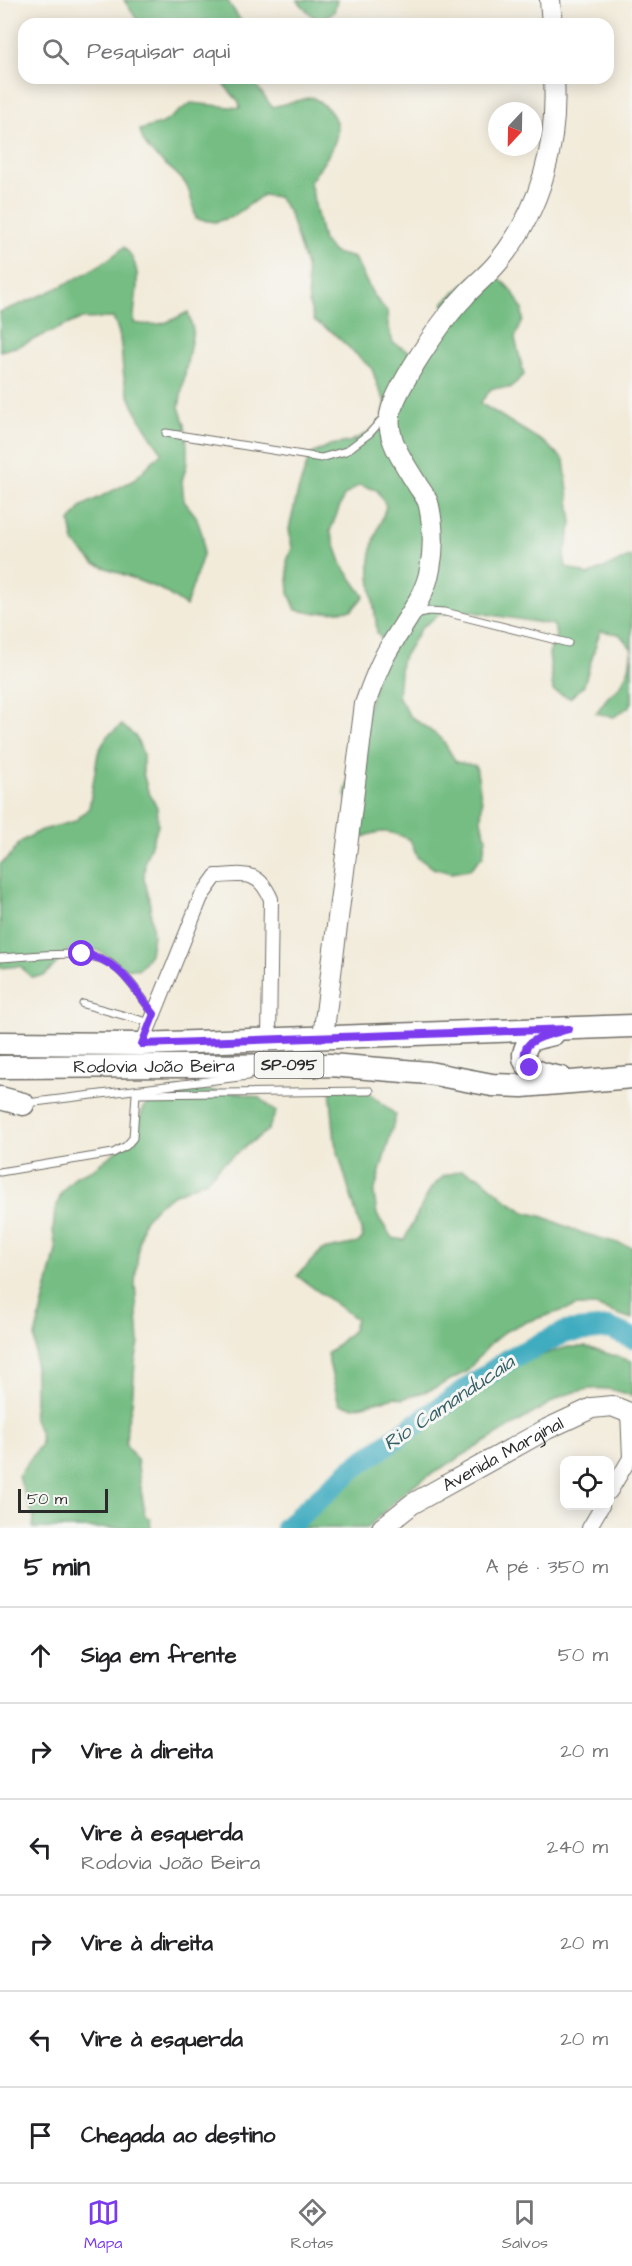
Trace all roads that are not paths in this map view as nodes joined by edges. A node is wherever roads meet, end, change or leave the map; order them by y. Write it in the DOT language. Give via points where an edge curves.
graph roads {
  1 [pos="550,0"];
  2 [pos="552,18"];
  3 [pos="554,84"];
  4 [pos="391,409"];
  5 [pos="166,433"];
  6 [pos="408,616"];
  7 [pos="568,643"];
  8 [pos="0,958"];
  9 [pos="83,1005"];
  10 [pos="152,1018"];
  11 [pos="632,1026"];
  12 [pos="569,1029"];
  13 [pos="322,1037"];
  14 [pos="269,1039"];
  15 [pos="0,1042"];
  16 [pos="142,1044"];
  17 [pos="330,1065"];
  18 [pos="0,1067"];
  19 [pos="632,1077"];
  20 [pos="577,1082"];
  21 [pos="370,1091"];
  22 [pos="105,1094"];
  23 [pos="136,1094"];
  24 [pos="0,1098"];
  25 [pos="0,1104"];
  26 [pos="23,1104"];
  27 [pos="0,1172"];
  28 [pos="630,1413"];
  29 [pos="631,1458"];
  30 [pos="614,1484"];
  31 [pos="599,1510"];
  32 [pos="386,1526"];
  33 [pos="588,1528"];
  1 -- 2 [label="street"];
  3 -- 4 [label="street" via="550,154 538,195 498,263 462,298 438,329"];
  4 -- 5 [label="lane" via="346,452 321,458"];
  4 -- 6 [label="street" via="388,431 429,503 432,535 430,569"];
  6 -- 7 [label="lane" via="445,612"];
  6 -- 13 [label="street" via="382,661 365,704"];
  8 -- 10 [label="lane" via="97,956 124,976"];
  9 -- 10 [label="lane"];
  10 -- 14 [label="street" via="201,897 216,876 250,875 265,884 271,899"];
  10 -- 16 [label="street"];
  11 -- 12 [label="main road, Rodovia João Beira / SP-095"];
  12 -- 13 [label="main road, Rodovia João Beira / SP-095"];
  12 -- 20 [label="main road" via="531,1041 524,1058 530,1068 540,1073"];
  13 -- 14 [label="main road, Rodovia João Beira / SP-095"];
  14 -- 16 [label="main road, Rodovia João Beira / SP-095"];
  15 -- 16 [label="main road, Rodovia João Beira / SP-095"];
  17 -- 18 [label="main road, Rodovia João Beira / SP-095"];
  17 -- 20 [label="main road, Rodovia João Beira / SP-095" via="429,1073 492,1085"];
  17 -- 22 [label="lane"];
  19 -- 20 [label="main road, Rodovia João Beira / SP-095"];
  21 -- 23 [label="lane"];
  22 -- 23 [label="lane"];
  22 -- 26 [label="lane"];
  23 -- 27 [label="lane" via="133,1138 126,1146 113,1153"];
  24 -- 26 [label="main road"];
  25 -- 26 [label="lane"];
  28 -- 29 [label="street"];
  28 -- 32 [label="street, Avenida Marginal" via="612,1406 592,1408 412,1504"];
  29 -- 30 [label="street"];
  31 -- 33 [label="street"];
}
